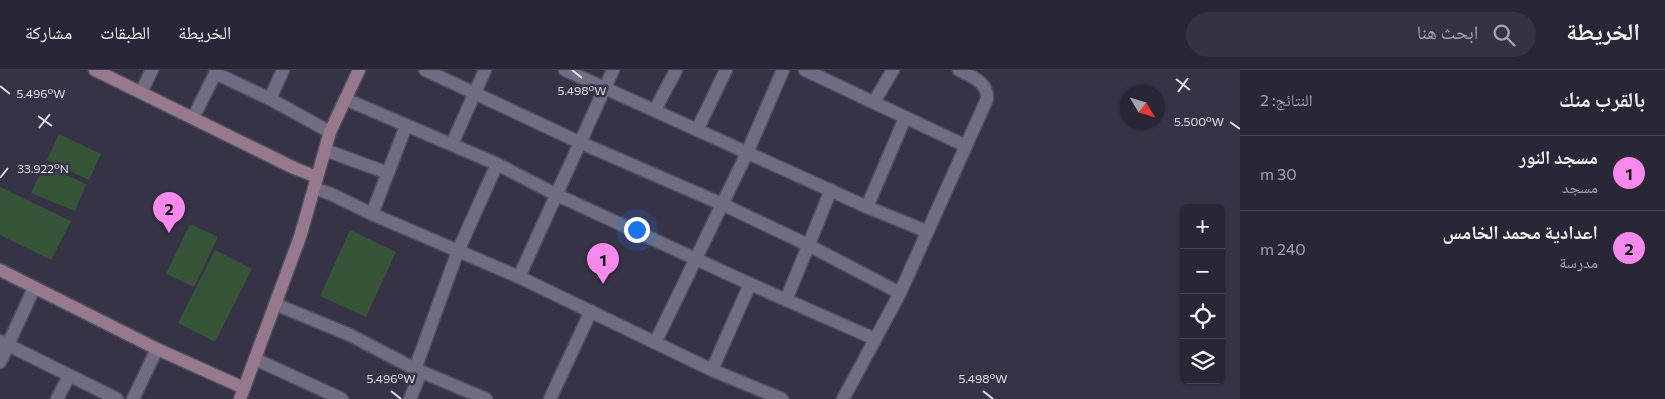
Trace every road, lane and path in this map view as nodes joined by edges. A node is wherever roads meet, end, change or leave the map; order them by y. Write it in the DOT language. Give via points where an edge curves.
graph roads {
  1 [pos="95,70"];
  2 [pos="152,70"];
  3 [pos="284,70"];
  4 [pos="359,70"];
  5 [pos="425,70"];
  6 [pos="485,70"];
  7 [pos="565,70"];
  8 [pos="612,70"];
  9 [pos="676,70"];
  10 [pos="726,70"];
  11 [pos="783,70"];
  12 [pos="805,70"];
  13 [pos="893,70"];
  14 [pos="959,70"];
  15 [pos="216,72"];
  16 [pos="605,88"];
  17 [pos="141,92"];
  18 [pos="475,94"];
  19 [pos="270,99"];
  20 [pos="345,99"];
  21 [pos="874,102"];
  22 [pos="655,110"];
  23 [pos="193,118"];
  24 [pos="905,118"];
  25 [pos="406,126"];
  26 [pos="697,130"];
  27 [pos="330,132"];
  28 [pos="579,142"];
  29 [pos="452,144"];
  30 [pos="966,146"];
  31 [pos="325,150"];
  32 [pos="747,153"];
  33 [pos="497,164"];
  34 [pos="388,173"];
  35 [pos="316,183"];
  36 [pos="831,190"];
  37 [pos="555,194"];
  38 [pos="722,204"];
  39 [pos="867,207"];
  40 [pos="372,214"];
  41 [pos="926,231"];
  42 [pos="808,245"];
  43 [pos="458,251"];
  44 [pos="697,259"];
  45 [pos="0,270"];
  46 [pos="518,277"];
  47 [pos="750,284"];
  48 [pos="34,288"];
  49 [pos="900,293"];
  50 [pos="786,300"];
  51 [pos="275,304"];
  52 [pos="591,310"];
  53 [pos="875,339"];
  54 [pos="4,343"];
  55 [pos="655,343"];
  56 [pos="157,349"];
  57 [pos="255,359"];
  58 [pos="0,362"];
  59 [pos="418,370"];
  60 [pos="712,370"];
  61 [pos="70,376"];
  62 [pos="242,394"];
  63 [pos="58,399"];
  64 [pos="117,399"];
  65 [pos="133,399"];
  66 [pos="342,399"];
  67 [pos="410,399"];
  68 [pos="486,399"];
  69 [pos="550,399"];
  70 [pos="782,399"];
  71 [pos="843,399"];
  1 -- 17 [label="street"];
  2 -- 17 [label="street"];
  3 -- 19 [label="street"];
  4 -- 20 [label="street"];
  5 -- 18 [label="street"];
  6 -- 18 [label="street"];
  7 -- 16 [label="street"];
  8 -- 16 [label="street"];
  9 -- 22 [label="street"];
  10 -- 26 [label="street"];
  11 -- 32 [label="street"];
  12 -- 21 [label="street"];
  13 -- 21 [label="street"];
  14 -- 30 [label="street" via="979,80 987,93"];
  15 -- 19 [label="street"];
  15 -- 23 [label="street"];
  16 -- 22 [label="street"];
  16 -- 28 [label="street"];
  17 -- 23 [label="street"];
  18 -- 28 [label="street"];
  18 -- 29 [label="street"];
  19 -- 27 [label="street"];
  20 -- 25 [label="street"];
  20 -- 27 [label="street"];
  21 -- 24 [label="street"];
  22 -- 26 [label="street"];
  23 -- 35 [label="street" via="294,168"];
  24 -- 30 [label="street"];
  24 -- 39 [label="street"];
  25 -- 29 [label="street"];
  25 -- 34 [label="street"];
  26 -- 32 [label="street"];
  27 -- 31 [label="street"];
  28 -- 37 [label="street"];
  28 -- 38 [label="street"];
  29 -- 33 [label="street"];
  30 -- 41 [label="street"];
  31 -- 34 [label="street"];
  31 -- 35 [label="street"];
  32 -- 36 [label="street"];
  32 -- 38 [label="street"];
  33 -- 37 [label="street"];
  33 -- 43 [label="street"];
  34 -- 40 [label="street"];
  35 -- 40 [label="street"];
  35 -- 51 [label="street"];
  36 -- 39 [label="street"];
  36 -- 42 [label="street"];
  37 -- 44 [label="street"];
  37 -- 46 [label="street"];
  38 -- 42 [label="street"];
  38 -- 44 [label="street"];
  39 -- 41 [label="street"];
  40 -- 43 [label="street"];
  41 -- 49 [label="street"];
  42 -- 49 [label="street"];
  42 -- 50 [label="street"];
  43 -- 46 [label="street"];
  43 -- 59 [label="street"];
  44 -- 47 [label="street"];
  44 -- 55 [label="street"];
  45 -- 48 [label="street"];
  46 -- 52 [label="street"];
  47 -- 50 [label="street"];
  47 -- 60 [label="street"];
  48 -- 54 [label="street"];
  48 -- 56 [label="street"];
  49 -- 53 [label="street"];
  50 -- 53 [label="street"];
  51 -- 57 [label="street"];
  51 -- 59 [label="street" via="350,335"];
  52 -- 55 [label="street"];
  52 -- 69 [label="street"];
  53 -- 71 [label="street"];
  54 -- 58 [label="street"];
  54 -- 61 [label="street"];
  55 -- 60 [label="street"];
  56 -- 62 [label="street"];
  56 -- 65 [label="street"];
  57 -- 62 [label="street"];
  57 -- 66 [label="street"];
  59 -- 67 [label="street"];
  59 -- 68 [label="street"];
  60 -- 70 [label="street"];
  61 -- 63 [label="street"];
  61 -- 64 [label="street"];
}
